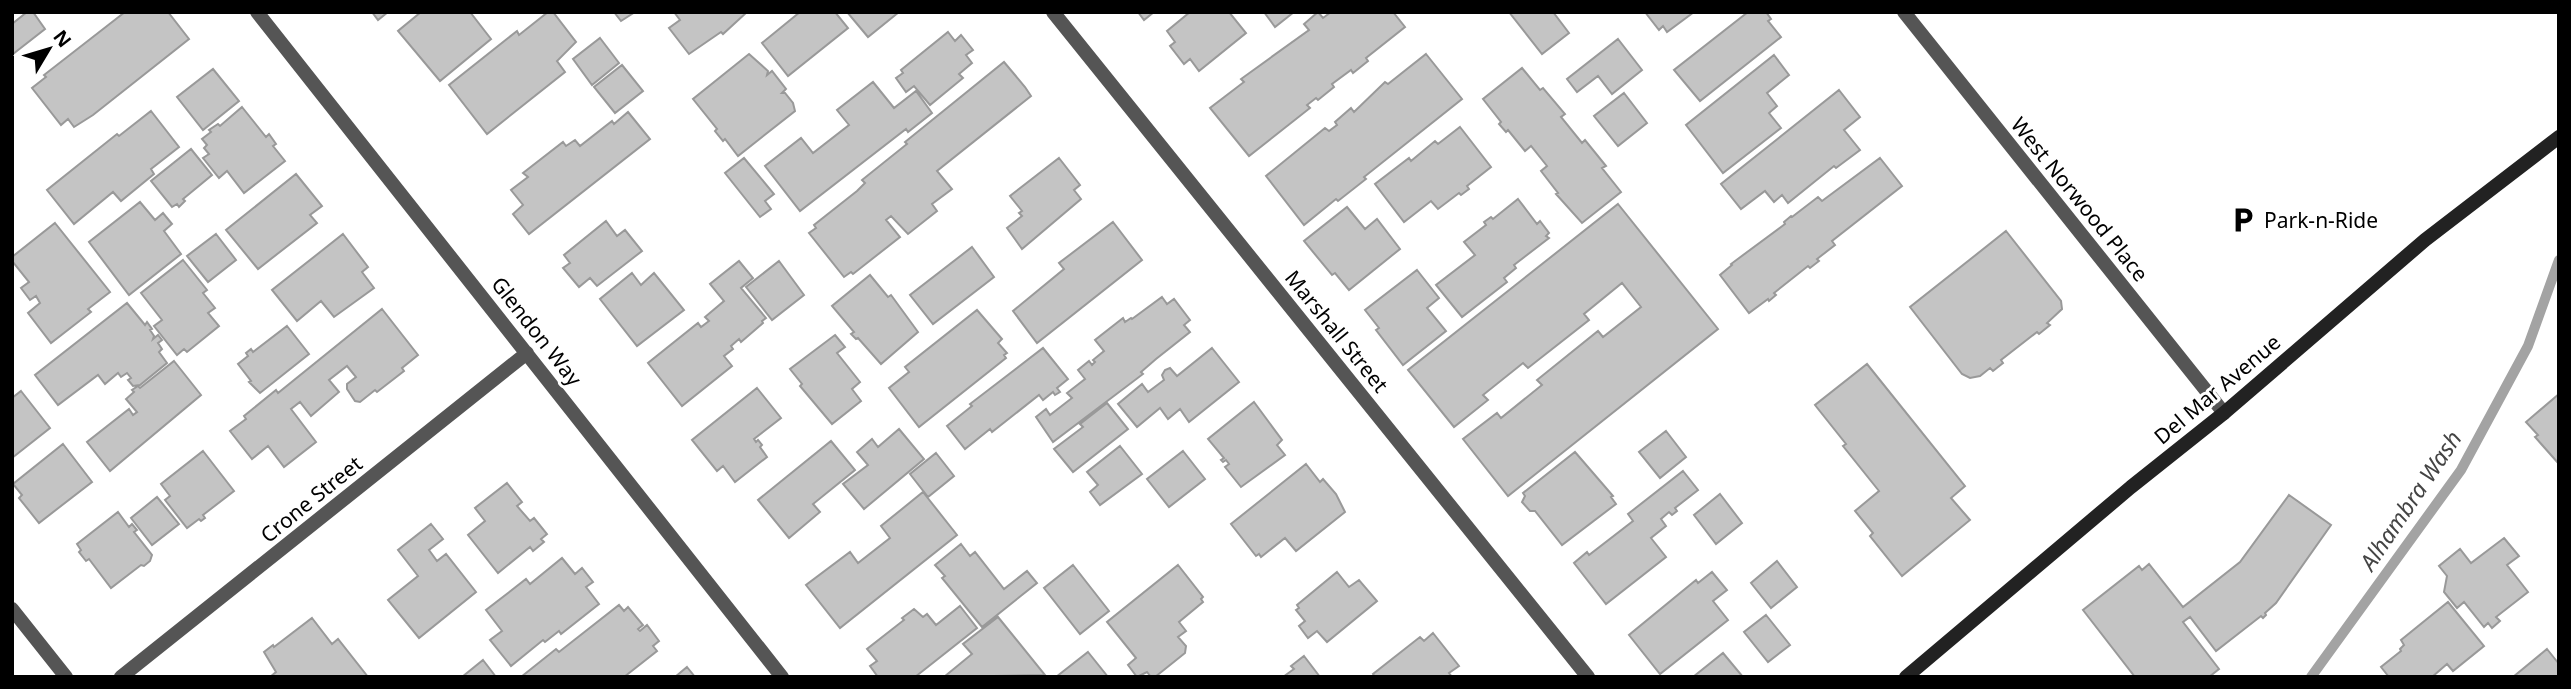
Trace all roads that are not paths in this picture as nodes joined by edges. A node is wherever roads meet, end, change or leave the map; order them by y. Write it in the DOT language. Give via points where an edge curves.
graph roads {
  1 [pos="257,12"];
  2 [pos="1053,12"];
  3 [pos="1903,12"];
  4 [pos="2559,137"];
  5 [pos="527,353"];
  6 [pos="2224,413"];
  7 [pos="12,609"];
  8 [pos="66,677"];
  9 [pos="121,677"];
  10 [pos="782,677"];
  11 [pos="1588,677"];
  12 [pos="1906,677"];
  1 -- 5 [label="street, Glendon Way"];
  2 -- 11 [label="street, Marshall Street"];
  3 -- 6 [label="street, West Norwood Place"];
  4 -- 6 [label="main road, Del Mar Avenue" via="2426,240"];
  5 -- 9 [label="street, Crone Street"];
  5 -- 10 [label="street, Glendon Way"];
  6 -- 12 [label="main road, Del Mar Avenue"];
  7 -- 8 [label="street"];
}
